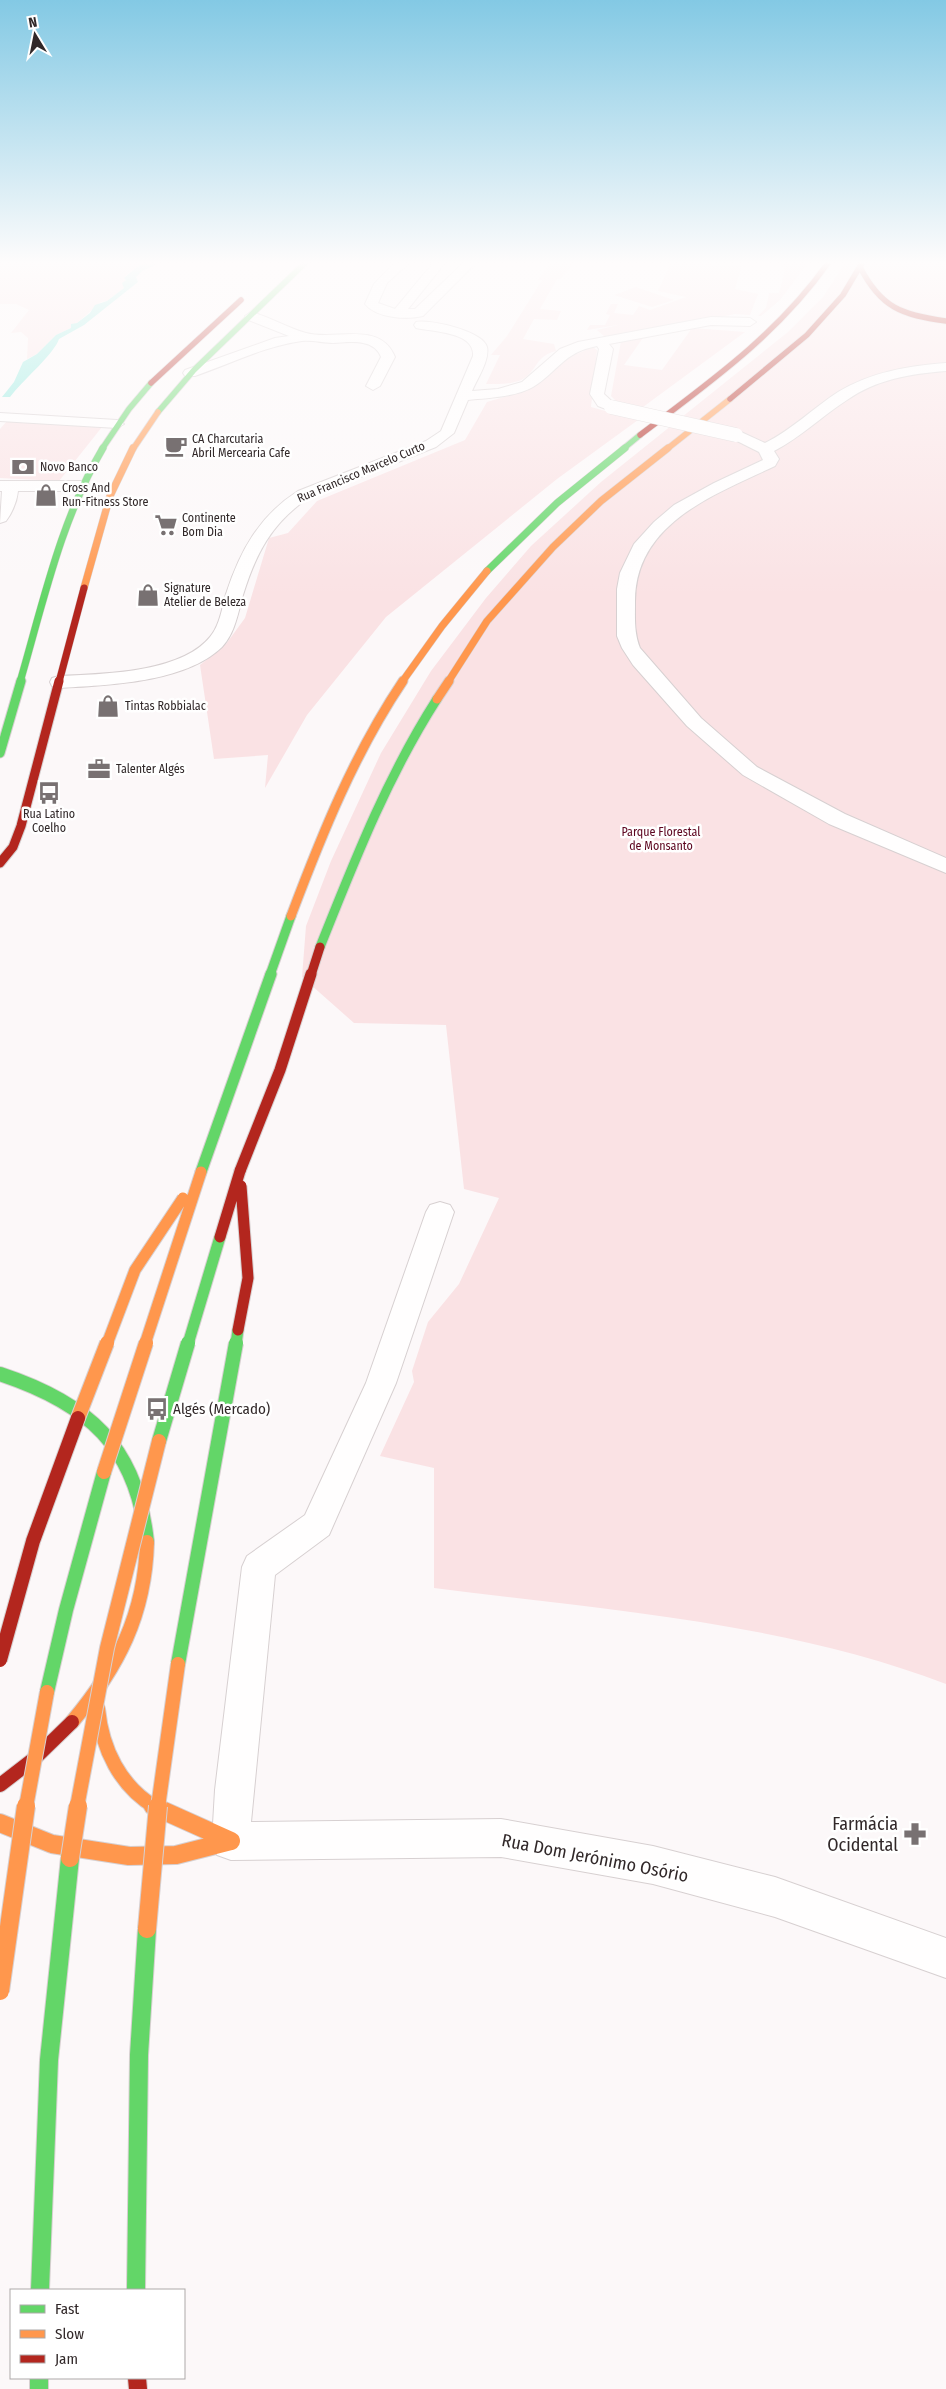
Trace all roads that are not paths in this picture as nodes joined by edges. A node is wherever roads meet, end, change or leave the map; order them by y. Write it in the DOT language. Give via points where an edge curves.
graph roads {
  1 [pos="160,374"];
  2 [pos="189,374"];
  3 [pos="379,374"];
  4 [pos="472,374"];
  5 [pos="538,374"];
  6 [pos="601,374"];
  7 [pos="716,374"];
  8 [pos="758,374"];
  9 [pos="890,374"];
  10 [pos="373,386"];
  11 [pos="463,396"];
  12 [pos="1,419"];
  13 [pos="117,424"];
  14 [pos="765,448"];
  15 [pos="5,486"];
  16 [pos="82,486"];
  17 [pos="0,518"];
  18 [pos="59,682"];
  19 [pos="0,753"];
  20 [pos="0,863"];
  21 [pos="946,866"];
  22 [pos="240,1171"];
  23 [pos="201,1172"];
  24 [pos="440,1212"];
  25 [pos="0,1374"];
  26 [pos="0,1660"];
  27 [pos="101,1687"];
  28 [pos="0,1785"];
  29 [pos="0,1823"];
  30 [pos="230,1841"];
  31 [pos="52,1844"];
  32 [pos="5,1865"];
  33 [pos="946,1958"];
  34 [pos="0,1991"];
  35 [pos="40,2289"];
  36 [pos="136,2289"];
  1 -- 13 [label="main road"];
  2 -- 18 [label="main road" via="135,443 106,503 89,552"];
  3 -- 10 [label="street"];
  4 -- 11 [label="street, Rua Francisco Marcelo Curto"];
  5 -- 11 [label="street" via="526,385"];
  6 -- 14 [label="street, bridge" via="597,394 603,403 611,407 736,435"];
  7 -- 23 [label="main road" via="529,528 436,634 386,710 338,796 261,992"];
  8 -- 22 [label="main road" via="630,476 566,534 487,621 416,732 367,829 323,936 280,1070"];
  9 -- 14 [label="street" via="853,389 779,443"];
  11 -- 18 [label="street, Rua Francisco Marcelo Curto" via="450,428 441,438 304,494 287,505 246,559 222,635 202,654 141,674"];
  12 -- 13 [label="street"];
  13 -- 16 [label="main road"];
  14 -- 21 [label="street" via="772,459 770,463 680,508 640,548 626,589 626,636 640,661 694,722 750,771 837,819"];
  15 -- 16 [label="street"];
  15 -- 17 [label="street" via="8,498"];
  16 -- 19 [label="main road" via="69,516 62,553"];
  18 -- 20 [label="main road" via="21,826 13,847"];
  22 -- 35 [label="main road, bridge" via="148,1478 98,1689 77,1818 53,2013"];
  22 -- 36 [label="main road, bridge" via="248,1278 185,1619 166,1734 152,1852 139,2055"];
  23 -- 26 [label="main road, bridge" via="135,1270 51,1489"];
  23 -- 34 [label="main road, bridge" via="99,1489 70,1594 32,1775"];
  24 -- 30 [label="street" via="381,1383 316,1525 259,1567"];
  25 -- 27 [label="main road" via="55,1393 90,1417 118,1448 142,1498 148,1542 144,1588 128,1638"];
  27 -- 28 [label="main road" via="56,1740"];
  27 -- 30 [label="main road" via="97,1723 115,1764 136,1792 153,1806"];
  29 -- 31 [label="main road"];
  30 -- 31 [label="main road" via="176,1855 138,1856"];
  30 -- 33 [label="street, Rua Dom Jerónimo Osório" via="501,1838 652,1865 775,1898"];
  31 -- 32 [label="main road"];
}
